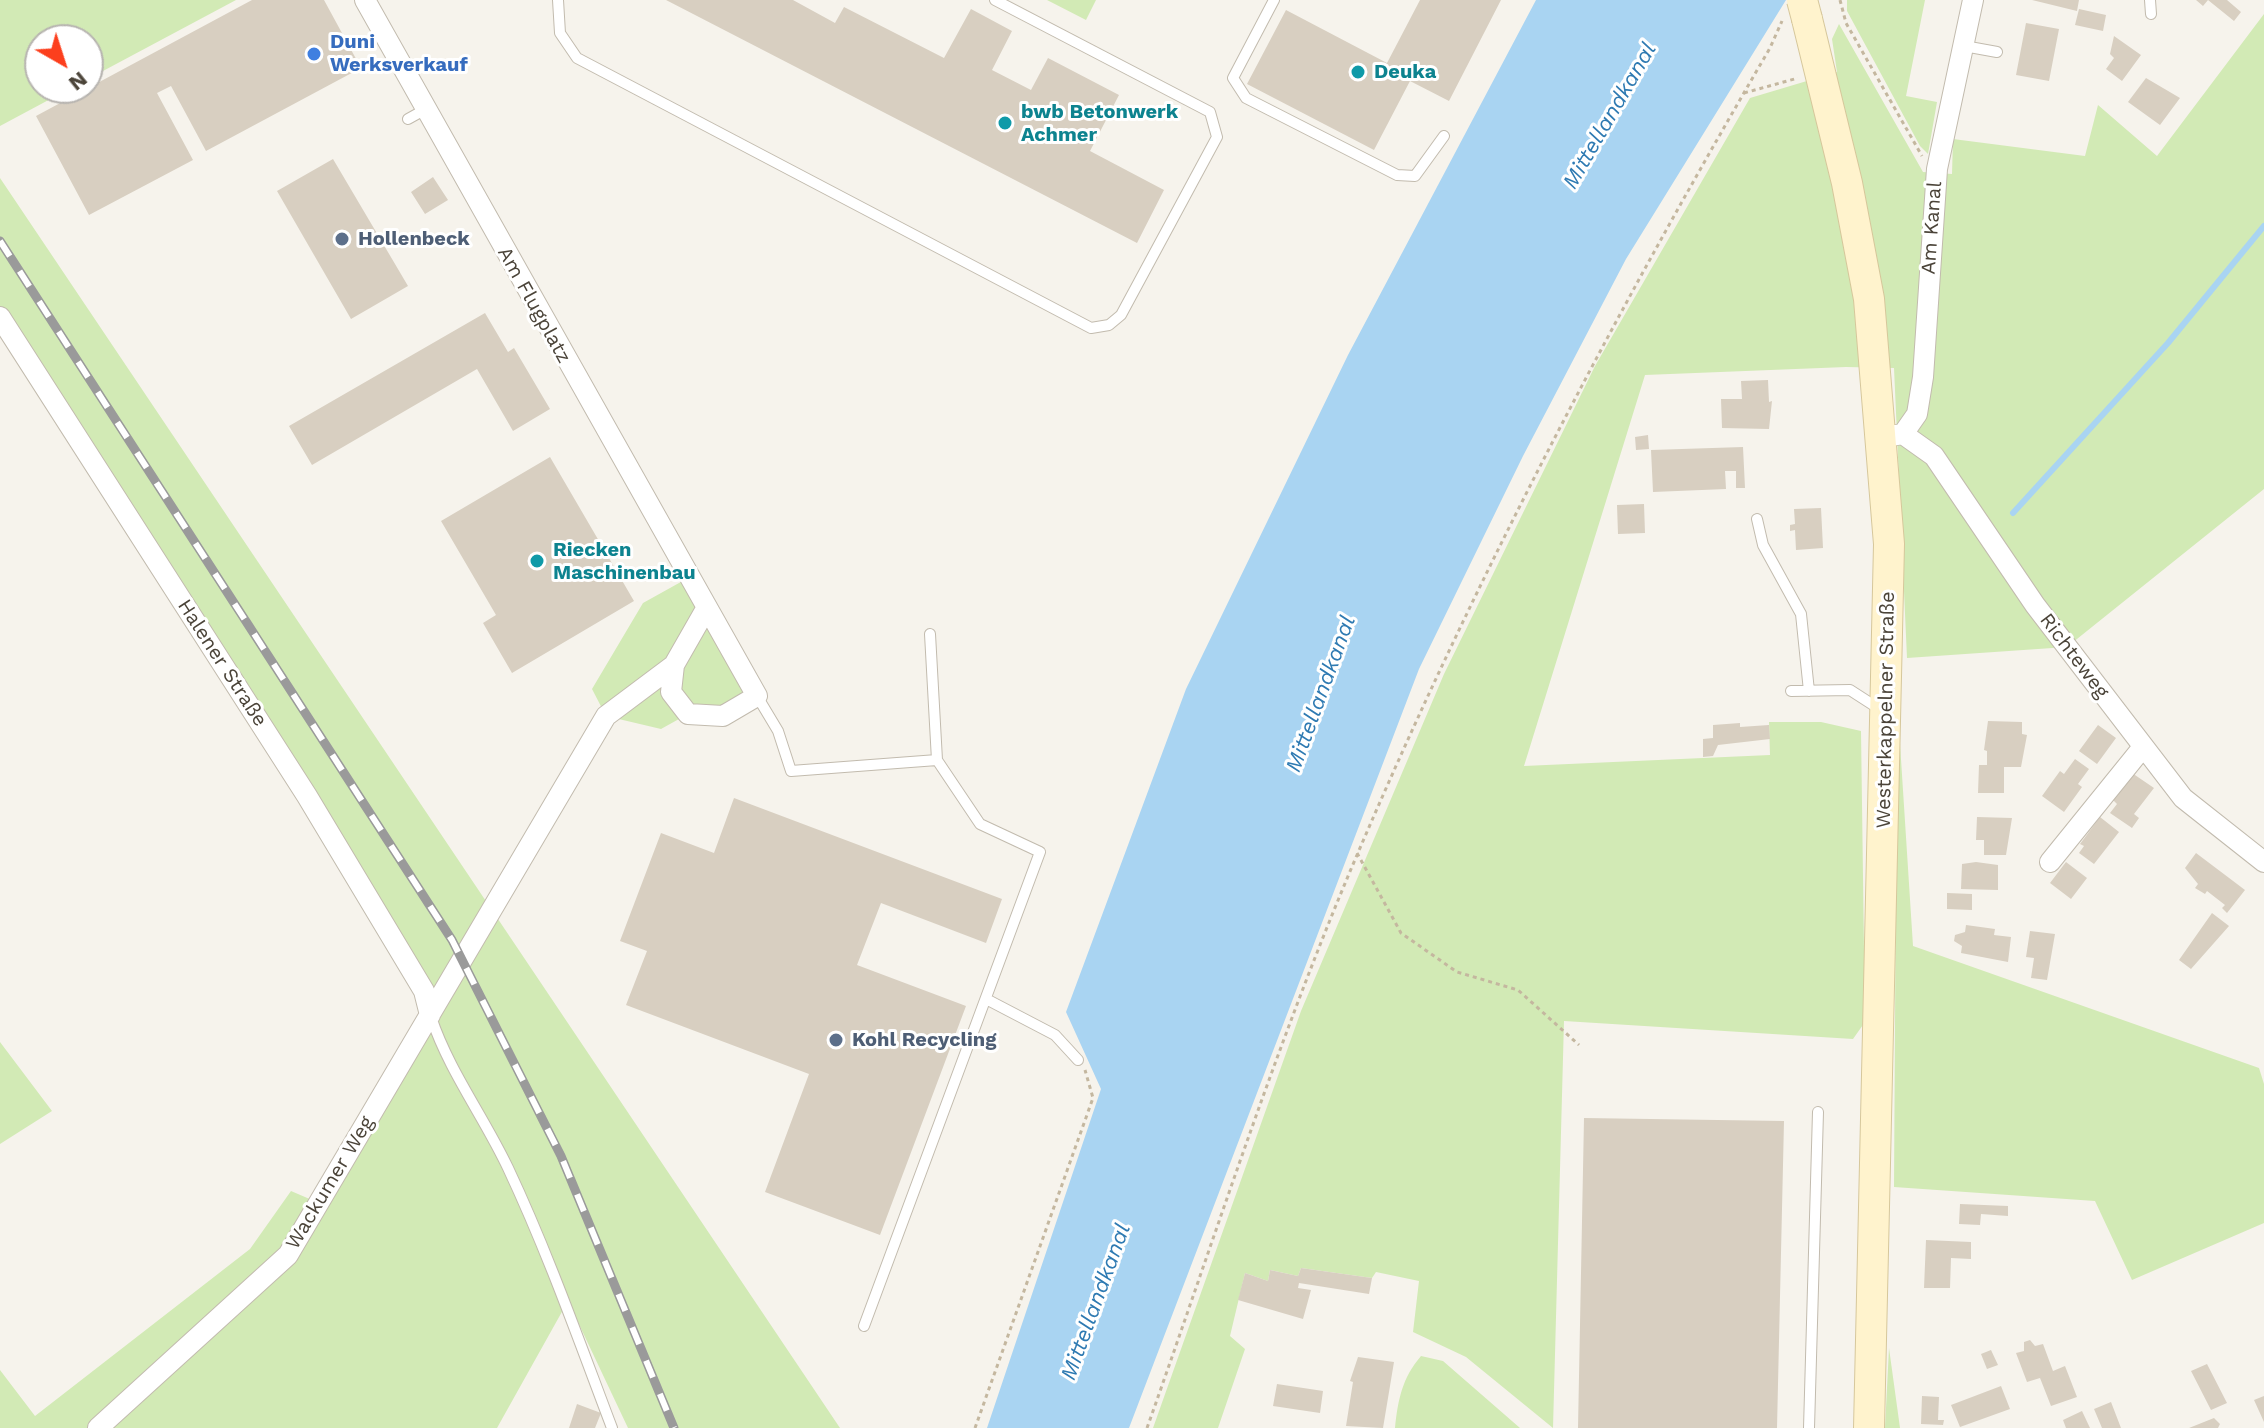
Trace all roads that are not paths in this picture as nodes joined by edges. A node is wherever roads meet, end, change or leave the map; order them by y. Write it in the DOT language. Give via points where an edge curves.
graph roads {
  1 [pos="365,0"];
  2 [pos="558,0"];
  3 [pos="995,0"];
  4 [pos="1274,0"];
  5 [pos="1973,0"];
  6 [pos="2150,0"];
  7 [pos="1800,10"];
  8 [pos="2151,14"];
  9 [pos="1964,46"];
  10 [pos="1997,52"];
  11 [pos="1444,136"];
  12 [pos="0,317"];
  13 [pos="1893,435"];
  14 [pos="1757,519"];
  15 [pos="706,609"];
  16 [pos="930,634"];
  17 [pos="674,665"];
  18 [pos="1791,691"];
  19 [pos="1809,691"];
  20 [pos="757,696"];
  21 [pos="1886,713"];
  22 [pos="2143,747"];
  23 [pos="937,760"];
  24 [pos="2050,862"];
  25 [pos="2264,862"];
  26 [pos="988,1000"];
  27 [pos="430,1015"];
  28 [pos="1078,1060"];
  29 [pos="1818,1112"];
  30 [pos="864,1326"];
  31 [pos="98,1428"];
  32 [pos="612,1428"];
  33 [pos="1809,1428"];
  34 [pos="1869,1428"];
  1 -- 15 [label="street, Am Flugplatz" via="417,114"];
  2 -- 3 [label="lane" via="560,33 577,58 1091,328 1109,325 1121,315 1217,137 1210,112"];
  4 -- 11 [label="lane" via="1233,78 1246,98 1397,175 1415,176"];
  5 -- 9 [label="street, Am Kanal"];
  6 -- 8 [label="lane"];
  7 -- 13 [label="main road, Westerkappelner Straße" via="1847,183"];
  9 -- 10 [label="lane"];
  9 -- 13 [label="street, Am Kanal" via="1937,169 1917,414"];
  12 -- 27 [label="street, Halener Straße" via="307,796 424,991"];
  13 -- 21 [label="main road, Westerkappelner Straße"];
  13 -- 22 [label="street, Richteweg" via="1934,456 2035,605"];
  14 -- 19 [label="lane" via="1763,545 1801,614"];
  15 -- 17 [label="street"];
  15 -- 20 [label="street, Am Flugplatz"];
  16 -- 23 [label="lane"];
  17 -- 20 [label="street" via="671,692 688,714 723,716"];
  17 -- 27 [label="street" via="606,716"];
  18 -- 19 [label="lane"];
  19 -- 21 [label="lane" via="1850,690"];
  20 -- 23 [label="lane" via="778,731 791,771"];
  21 -- 34 [label="main road, Westerkappelner Straße"];
  22 -- 24 [label="street"];
  22 -- 25 [label="street, Richteweg" via="2183,798"];
  23 -- 26 [label="lane" via="980,824 1040,852"];
  26 -- 28 [label="lane" via="1055,1035"];
  26 -- 30 [label="lane"];
  27 -- 31 [label="street, Wackumer Weg" via="288,1255"];
  27 -- 32 [label="lane" via="441,1046 530,1215"];
  29 -- 33 [label="lane"];
}
